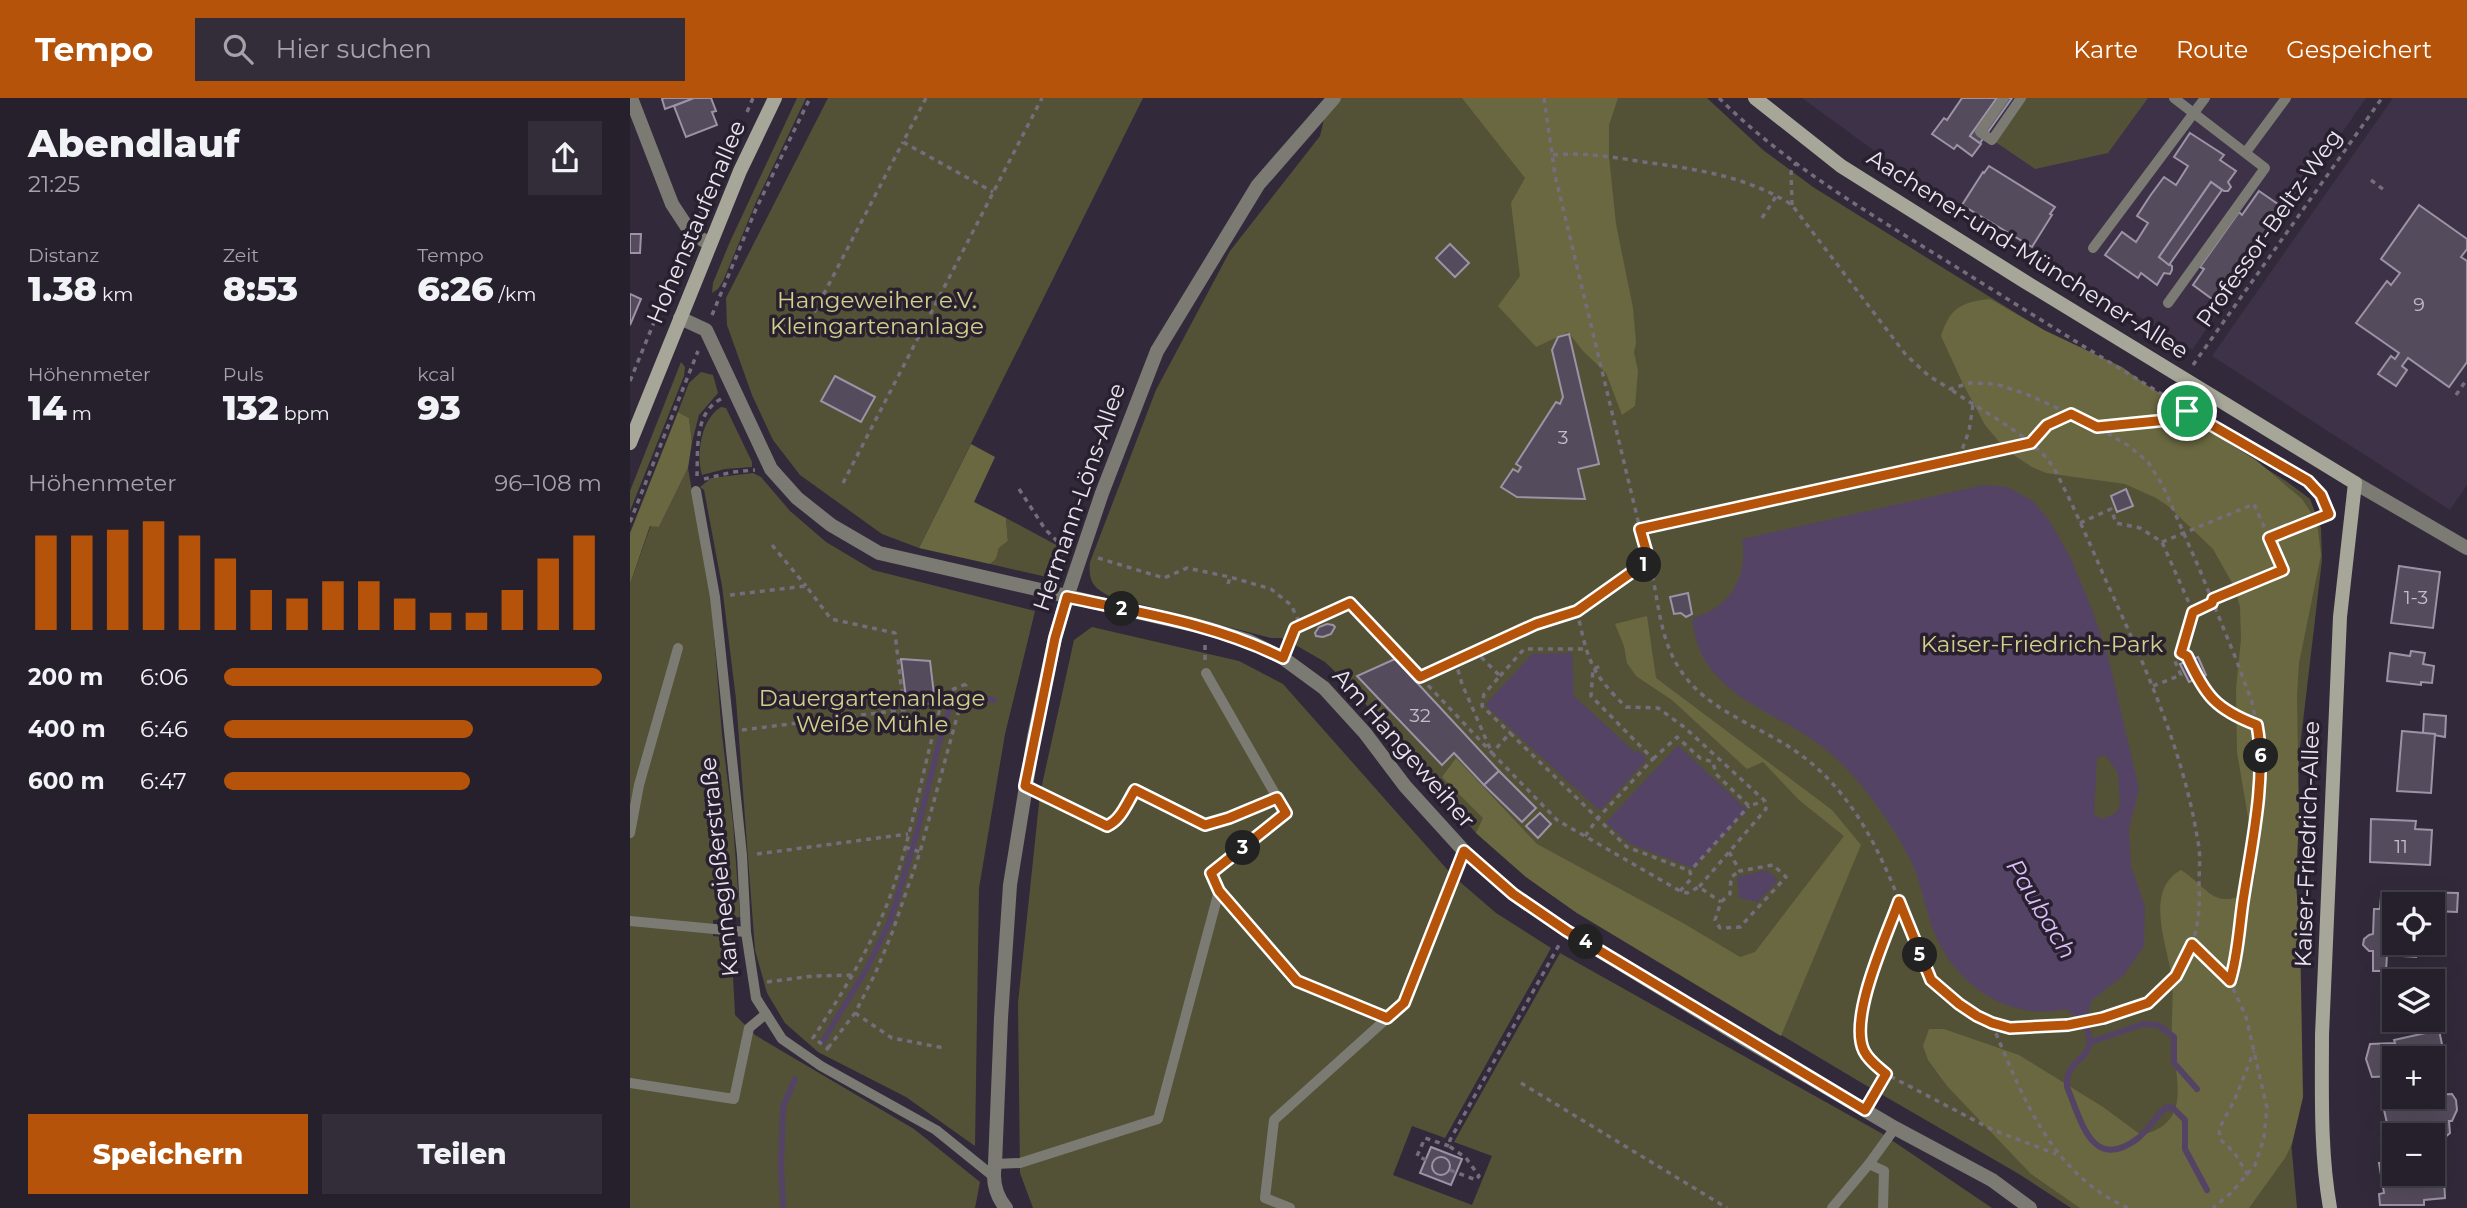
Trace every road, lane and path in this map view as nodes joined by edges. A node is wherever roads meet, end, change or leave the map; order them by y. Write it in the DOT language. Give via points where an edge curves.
graph roads {
  1 [pos="631,98"];
  2 [pos="775,98"];
  3 [pos="810,98"];
  4 [pos="926,98"];
  5 [pos="1042,98"];
  6 [pos="1334,98"];
  7 [pos="1544,98"];
  8 [pos="1718,98"];
  9 [pos="1755,98"];
  10 [pos="2004,98"];
  11 [pos="2021,98"];
  12 [pos="2174,98"];
  13 [pos="2205,98"];
  14 [pos="2286,98"];
  15 [pos="2382,98"];
  16 [pos="2194,113"];
  17 [pos="903,142"];
  18 [pos="2246,152"];
  19 [pos="1553,155"];
  20 [pos="1796,162"];
  21 [pos="2371,180"];
  22 [pos="2384,190"];
  23 [pos="993,192"];
  24 [pos="1777,195"];
  25 [pos="1792,205"];
  26 [pos="1762,218"];
  27 [pos="709,244"];
  28 [pos="2094,248"];
  29 [pos="2168,303"];
  30 [pos="680,318"];
  31 [pos="706,330"];
  32 [pos="806,330"];
  33 [pos="2184,377"];
  34 [pos="2467,379"];
  35 [pos="1950,388"];
  36 [pos="736,391"];
  37 [pos="2456,395"];
  38 [pos="1973,405"];
  39 [pos="2187,411"];
  40 [pos="2071,414"];
  41 [pos="2097,427"];
  42 [pos="630,443"];
  43 [pos="2031,443"];
  44 [pos="1959,458"];
  45 [pos="771,469"];
  46 [pos="843,483"];
  47 [pos="2355,483"];
  48 [pos="1018,489"];
  49 [pos="696,491"];
  50 [pos="2352,513"];
  51 [pos="2329,514"];
  52 [pos="630,522"];
  53 [pos="2080,523"];
  54 [pos="1640,529"];
  55 [pos="2183,534"];
  56 [pos="2269,538"];
  57 [pos="2162,542"];
  58 [pos="772,545"];
  59 [pos="2467,548"];
  60 [pos="1082,553"];
  61 [pos="1650,564"];
  62 [pos="1203,571"];
  63 [pos="1077,572"];
  64 [pos="1230,577"];
  65 [pos="1201,578"];
  66 [pos="1228,584"];
  67 [pos="806,586"];
  68 [pos="715,597"];
  69 [pos="1067,597"];
  70 [pos="2212,601"];
  71 [pos="1577,611"];
  72 [pos="2193,612"];
  73 [pos="1301,625"];
  74 [pos="1206,628"];
  75 [pos="678,648"];
  76 [pos="1585,649"];
  77 [pos="1474,650"];
  78 [pos="2181,653"];
  79 [pos="1283,658"];
  80 [pos="1455,660"];
  81 [pos="1604,665"];
  82 [pos="1593,669"];
  83 [pos="1206,673"];
  84 [pos="1500,676"];
  85 [pos="1420,677"];
  86 [pos="2153,686"];
  87 [pos="941,705"];
  88 [pos="904,710"];
  89 [pos="2257,725"];
  90 [pos="1684,727"];
  91 [pos="728,731"];
  92 [pos="1510,733"];
  93 [pos="1677,737"];
  94 [pos="1492,752"];
  95 [pos="1653,759"];
  96 [pos="1708,764"];
  97 [pos="1716,768"];
  98 [pos="1025,786"];
  99 [pos="1277,798"];
  100 [pos="1765,801"];
  101 [pos="1749,806"];
  102 [pos="1598,818"];
  103 [pos="630,833"];
  104 [pos="908,834"];
  105 [pos="1586,836"];
  106 [pos="905,846"];
  107 [pos="1464,851"];
  108 [pos="920,852"];
  109 [pos="1729,852"];
  110 [pos="742,855"];
  111 [pos="1690,871"];
  112 [pos="1740,871"];
  113 [pos="1699,887"];
  114 [pos="1219,891"];
  115 [pos="1680,891"];
  116 [pos="1899,901"];
  117 [pos="1721,902"];
  118 [pos="630,921"];
  119 [pos="1567,931"];
  120 [pos="746,932"];
  121 [pos="2192,944"];
  122 [pos="852,975"];
  123 [pos="2230,981"];
  124 [pos="755,993"];
  125 [pos="855,1013"];
  126 [pos="766,1014"];
  127 [pos="1387,1018"];
  128 [pos="1992,1023"];
  129 [pos="828,1048"];
  130 [pos="944,1048"];
  131 [pos="2254,1049"];
  132 [pos="818,1063"];
  133 [pos="1886,1074"];
  134 [pos="630,1083"];
  135 [pos="1521,1083"];
  136 [pos="1865,1110"];
  137 [pos="1895,1128"];
  138 [pos="1449,1146"];
  139 [pos="2058,1155"];
  140 [pos="1426,1160"];
  141 [pos="1869,1164"];
  142 [pos="994,1170"];
  143 [pos="1450,1170"];
  144 [pos="2248,1176"];
  145 [pos="1006,1208"];
  146 [pos="1290,1208"];
  147 [pos="1727,1208"];
  148 [pos="1832,1208"];
  149 [pos="1884,1208"];
  150 [pos="2030,1208"];
  151 [pos="2128,1208"];
  152 [pos="2213,1208"];
  153 [pos="2330,1208"];
  1 -- 27 [label="street" via="672,204 691,233"];
  2 -- 27 [label="street, Hohenstaufenallee"];
  3 -- 31 [label="path"];
  4 -- 17 [label="path"];
  5 -- 23 [label="path"];
  6 -- 60 [label="street, Hermann-Löns-Allee" via="1258,185 1157,351"];
  7 -- 19 [label="path"];
  8 -- 20 [label="path"];
  9 -- 33 [label="street, Aachener-und-Münchener-Allee" via="1841,166"];
  10 -- 11 [label="lane" via="1980,132 1992,139"];
  12 -- 16 [label="lane"];
  13 -- 16 [label="lane"];
  14 -- 18 [label="lane"];
  15 -- 33 [label="path, Professor-Beltz-Weg"];
  16 -- 18 [label="lane"];
  16 -- 28 [label="lane"];
  17 -- 23 [label="path"];
  17 -- 32 [label="path"];
  18 -- 29 [label="lane" via="2265,167"];
  19 -- 24 [label="path" via="1581,152 1676,166 1727,176"];
  19 -- 54 [label="path"];
  20 -- 25 [label="path" via="1791,172"];
  20 -- 39 [label="path"];
  21 -- 22 [label="path"];
  23 -- 46 [label="path"];
  24 -- 25 [label="path"];
  24 -- 26 [label="path"];
  25 -- 35 [label="path" via="1906,355 1928,376"];
  27 -- 30 [label="street, Hohenstaufenallee"];
  30 -- 31 [label="street"];
  30 -- 42 [label="street, Hohenstaufenallee"];
  31 -- 36 [label="street, Am Hangeweiher"];
  31 -- 52 [label="path"];
  33 -- 47 [label="street, Aachener-und-Münchener-Allee"];
  34 -- 37 [label="path"];
  35 -- 38 [label="path"];
  35 -- 40 [label="path" via="1996,384"];
  36 -- 45 [label="street, Am Hangeweiher"];
  36 -- 45 [label="path" via="711,404 699,429 696,481"];
  38 -- 43 [label="path"];
  38 -- 44 [label="path"];
  39 -- 41 [label="path" via="2177,419"];
  39 -- 51 [label="path" via="2308,481"];
  40 -- 41 [label="path"];
  40 -- 43 [label="path" via="2047,425"];
  41 -- 55 [label="path" via="2148,462"];
  43 -- 44 [label="path"];
  43 -- 53 [label="path" via="2051,463"];
  44 -- 54 [label="path"];
  45 -- 69 [label="street, Am Hangeweiher" via="831,525 880,552"];
  47 -- 50 [label="street, Kaiser-Friedrich-Allee"];
  47 -- 59 [label="street"];
  48 -- 63 [label="path" via="1059,543 1065,564"];
  49 -- 68 [label="lane, Kannegießerstraße"];
  50 -- 51 [label="path"];
  50 -- 153 [label="street, Kaiser-Friedrich-Allee" via="2340,617 2322,1035"];
  51 -- 56 [label="path"];
  53 -- 57 [label="path" via="2110,509 2116,523 2140,528"];
  53 -- 86 [label="path"];
  54 -- 61 [label="path"];
  55 -- 56 [label="path" via="2254,505"];
  55 -- 57 [label="path"];
  55 -- 70 [label="path"];
  56 -- 70 [label="path" via="2283,570"];
  57 -- 72 [label="path"];
  58 -- 67 [label="path"];
  60 -- 62 [label="path" via="1164,578 1187,568"];
  60 -- 63 [label="street, Hermann-Löns-Allee"];
  61 -- 71 [label="path"];
  61 -- 116 [label="path" via="1669,651 1682,673 1732,716 1825,773 1880,852"];
  62 -- 64 [label="path"];
  62 -- 65 [label="path"];
  63 -- 69 [label="street, Hermann-Löns-Allee"];
  64 -- 66 [label="path"];
  64 -- 73 [label="path" via="1271,589 1291,605"];
  67 -- 68 [label="path"];
  67 -- 88 [label="path" via="831,619 895,633"];
  68 -- 91 [label="lane, Kannegießerstraße"];
  69 -- 74 [label="street, Am Hangeweiher"];
  69 -- 98 [label="street, Hermann-Löns-Allee"];
  70 -- 72 [label="path"];
  70 -- 89 [label="path"];
  71 -- 76 [label="path"];
  71 -- 77 [label="path"];
  72 -- 78 [label="path"];
  73 -- 79 [label="path" via="1295,628"];
  73 -- 85 [label="path" via="1350,603"];
  74 -- 79 [label="street, Am Hangeweiher" via="1250,641"];
  74 -- 83 [label="path"];
  75 -- 103 [label="lane" via="653,728"];
  76 -- 82 [label="path"];
  76 -- 84 [label="path" via="1524,649"];
  77 -- 80 [label="path"];
  77 -- 84 [label="path"];
  78 -- 86 [label="path" via="2174,659 2180,675"];
  78 -- 89 [label="path" via="2187,656 2202,689 2231,715"];
  79 -- 107 [label="street, Am Hangeweiher" via="1324,688"];
  80 -- 85 [label="path"];
  80 -- 94 [label="path"];
  81 -- 82 [label="path"];
  82 -- 90 [label="path" via="1626,707 1658,708"];
  82 -- 95 [label="path" via="1591,696"];
  83 -- 99 [label="lane"];
  84 -- 92 [label="path" via="1484,694 1482,706"];
  85 -- 94 [label="path"];
  86 -- 121 [label="path" via="2179,760 2199,844 2200,906"];
  87 -- 88 [label="path"];
  87 -- 104 [label="path"];
  87 -- 108 [label="path" via="949,691 966,684"];
  88 -- 91 [label="path"];
  89 -- 123 [label="path" via="2259,785"];
  90 -- 93 [label="path"];
  90 -- 100 [label="path"];
  91 -- 110 [label="lane, Kannegießerstraße"];
  92 -- 94 [label="path"];
  92 -- 102 [label="path"];
  93 -- 95 [label="path"];
  93 -- 97 [label="path"];
  94 -- 105 [label="path" via="1557,820"];
  95 -- 102 [label="path"];
  96 -- 97 [label="path"];
  97 -- 101 [label="path" via="1716,774"];
  98 -- 99 [label="path" via="1107,826 1119,817 1135,790 1205,825"];
  98 -- 142 [label="street, Hermann-Löns-Allee" via="1010,885"];
  99 -- 114 [label="lane" via="1286,813 1211,873"];
  100 -- 101 [label="path"];
  100 -- 109 [label="path" via="1766,809"];
  101 -- 111 [label="path"];
  102 -- 105 [label="path"];
  102 -- 111 [label="path" via="1627,847"];
  104 -- 106 [label="path"];
  104 -- 110 [label="path"];
  105 -- 115 [label="path"];
  106 -- 108 [label="path"];
  106 -- 122 [label="path" via="872,939"];
  107 -- 119 [label="street, Am Hangeweiher" via="1513,894"];
  107 -- 127 [label="lane" via="1404,1003"];
  108 -- 125 [label="path" via="892,933"];
  109 -- 112 [label="path"];
  109 -- 113 [label="path"];
  110 -- 120 [label="lane, Kannegießerstraße"];
  111 -- 115 [label="path" via="1691,879"];
  112 -- 117 [label="path" via="1731,877 1730,894"];
  112 -- 117 [label="path" via="1773,865 1786,877 1740,927 1720,928 1715,920"];
  113 -- 115 [label="path"];
  113 -- 117 [label="path"];
  114 -- 127 [label="lane" via="1297,981"];
  114 -- 142 [label="lane" via="1158,1119"];
  116 -- 128 [label="path" via="1931,980"];
  116 -- 133 [label="path" via="1868,984 1860,1030 1863,1049"];
  118 -- 120 [label="lane"];
  119 -- 136 [label="street, Am Hangeweiher"];
  119 -- 138 [label="path"];
  120 -- 124 [label="lane, Kannegießerstraße"];
  121 -- 123 [label="path"];
  121 -- 128 [label="path" via="2176,976 2148,1003 2068,1025 2031,1029"];
  122 -- 124 [label="path" via="768,982"];
  122 -- 129 [label="path" via="813,1038"];
  123 -- 131 [label="path"];
  124 -- 126 [label="lane, Kannegießerstraße"];
  125 -- 129 [label="path"];
  125 -- 130 [label="path" via="892,1038"];
  126 -- 132 [label="lane, Kannegießerstraße" via="782,1039"];
  126 -- 134 [label="lane" via="749,1028 734,1099"];
  127 -- 146 [label="lane" via="1274,1121 1265,1198"];
  128 -- 139 [label="path" via="2019,1086"];
  129 -- 132 [label="path"];
  131 -- 144 [label="path" via="2267,1108 2264,1138"];
  131 -- 144 [label="path" via="2218,1129 2220,1139"];
  132 -- 142 [label="lane, Kannegießerstraße" via="936,1130"];
  133 -- 136 [label="path"];
  133 -- 139 [label="path" via="1993,1130"];
  135 -- 147 [label="path"];
  136 -- 137 [label="street, Am Hangeweiher"];
  137 -- 141 [label="lane"];
  137 -- 150 [label="street, Am Hangeweiher" via="1992,1180"];
  138 -- 140 [label="path" via="1425,1138 1418,1156"];
  138 -- 143 [label="path" via="1466,1158 1479,1176 1476,1180"];
  139 -- 151 [label="path" via="2083,1182"];
  141 -- 148 [label="lane"];
  141 -- 149 [label="lane" via="1884,1171"];
  142 -- 145 [label="street, Kannegießerstraße" via="998,1199"];
  144 -- 152 [label="path"];
}
